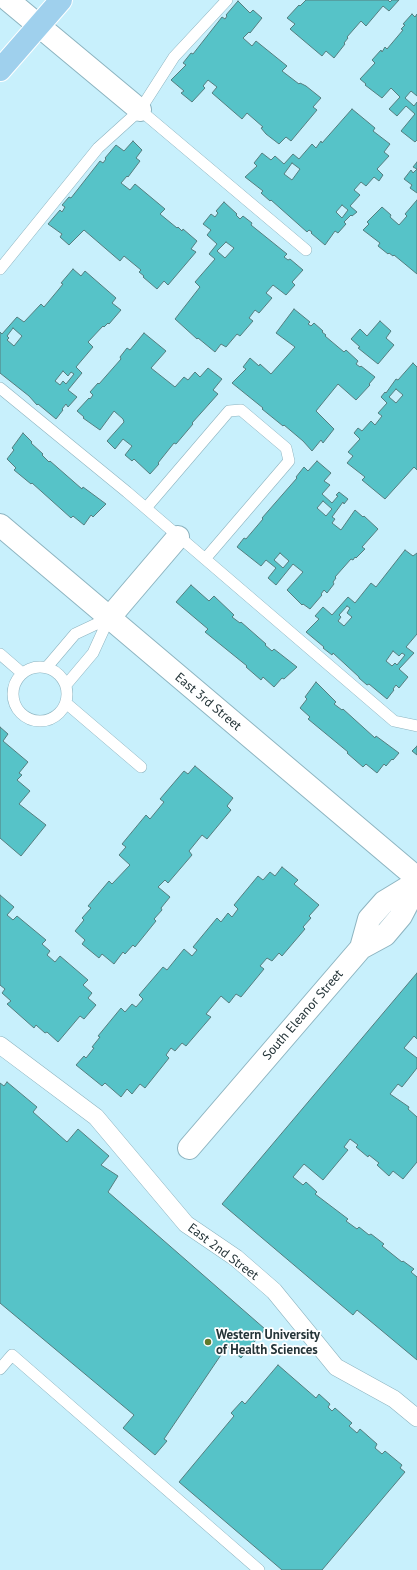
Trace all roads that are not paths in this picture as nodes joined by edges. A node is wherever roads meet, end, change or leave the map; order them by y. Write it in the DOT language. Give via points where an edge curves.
graph roads {
  1 [pos="8,0"];
  2 [pos="61,0"];
  3 [pos="226,0"];
  4 [pos="38,26"];
  5 [pos="0,70"];
  6 [pos="140,110"];
  7 [pos="306,250"];
  8 [pos="0,269"];
  9 [pos="0,388"];
  10 [pos="146,508"];
  11 [pos="0,525"];
  12 [pos="178,537"];
  13 [pos="205,559"];
  14 [pos="109,618"];
  15 [pos="0,654"];
  16 [pos="47,668"];
  17 [pos="22,673"];
  18 [pos="66,685"];
  19 [pos="66,703"];
  20 [pos="417,726"];
  21 [pos="141,768"];
  22 [pos="417,878"];
  23 [pos="417,882"];
  24 [pos="417,885"];
  25 [pos="361,948"];
  26 [pos="0,1045"];
  27 [pos="189,1148"];
  28 [pos="0,1369"];
  29 [pos="417,1418"];
  30 [pos="259,1570"];
  1 -- 4 [label="street"];
  2 -- 4 [label="main road"];
  3 -- 6 [label="lane" via="174,57"];
  4 -- 5 [label="main road"];
  4 -- 6 [label="street"];
  6 -- 7 [label="lane"];
  6 -- 8 [label="lane" via="98,148"];
  9 -- 10 [label="lane"];
  10 -- 12 [label="lane"];
  10 -- 13 [label="lane" via="229,411 242,410 286,448 289,461"];
  11 -- 14 [label="street, East 3rd Street"];
  12 -- 13 [label="lane"];
  12 -- 14 [label="street"];
  13 -- 20 [label="lane" via="394,721"];
  14 -- 16 [label="lane" via="75,634"];
  14 -- 18 [label="lane" via="93,653"];
  14 -- 22 [label="street, East 3rd Street"];
  15 -- 17 [label="lane"];
  16 -- 17 [label="lane" via="38,667"];
  16 -- 18 [label="lane" via="62,677"];
  17 -- 19 [label="lane" via="17,680 13,698 22,714 38,721 47,720 62,711"];
  18 -- 19 [label="lane"];
  19 -- 21 [label="lane"];
  23 -- 25 [label="street" via="384,902 369,919"];
  24 -- 25 [label="street, South Eleanor Street" via="401,916 385,935"];
  25 -- 27 [label="street, South Eleanor Street"];
  26 -- 29 [label="street, East 2nd Street" via="96,1117 186,1224 236,1258 274,1291 336,1367 394,1399"];
  28 -- 30 [label="lane" via="12,1355"];
}
